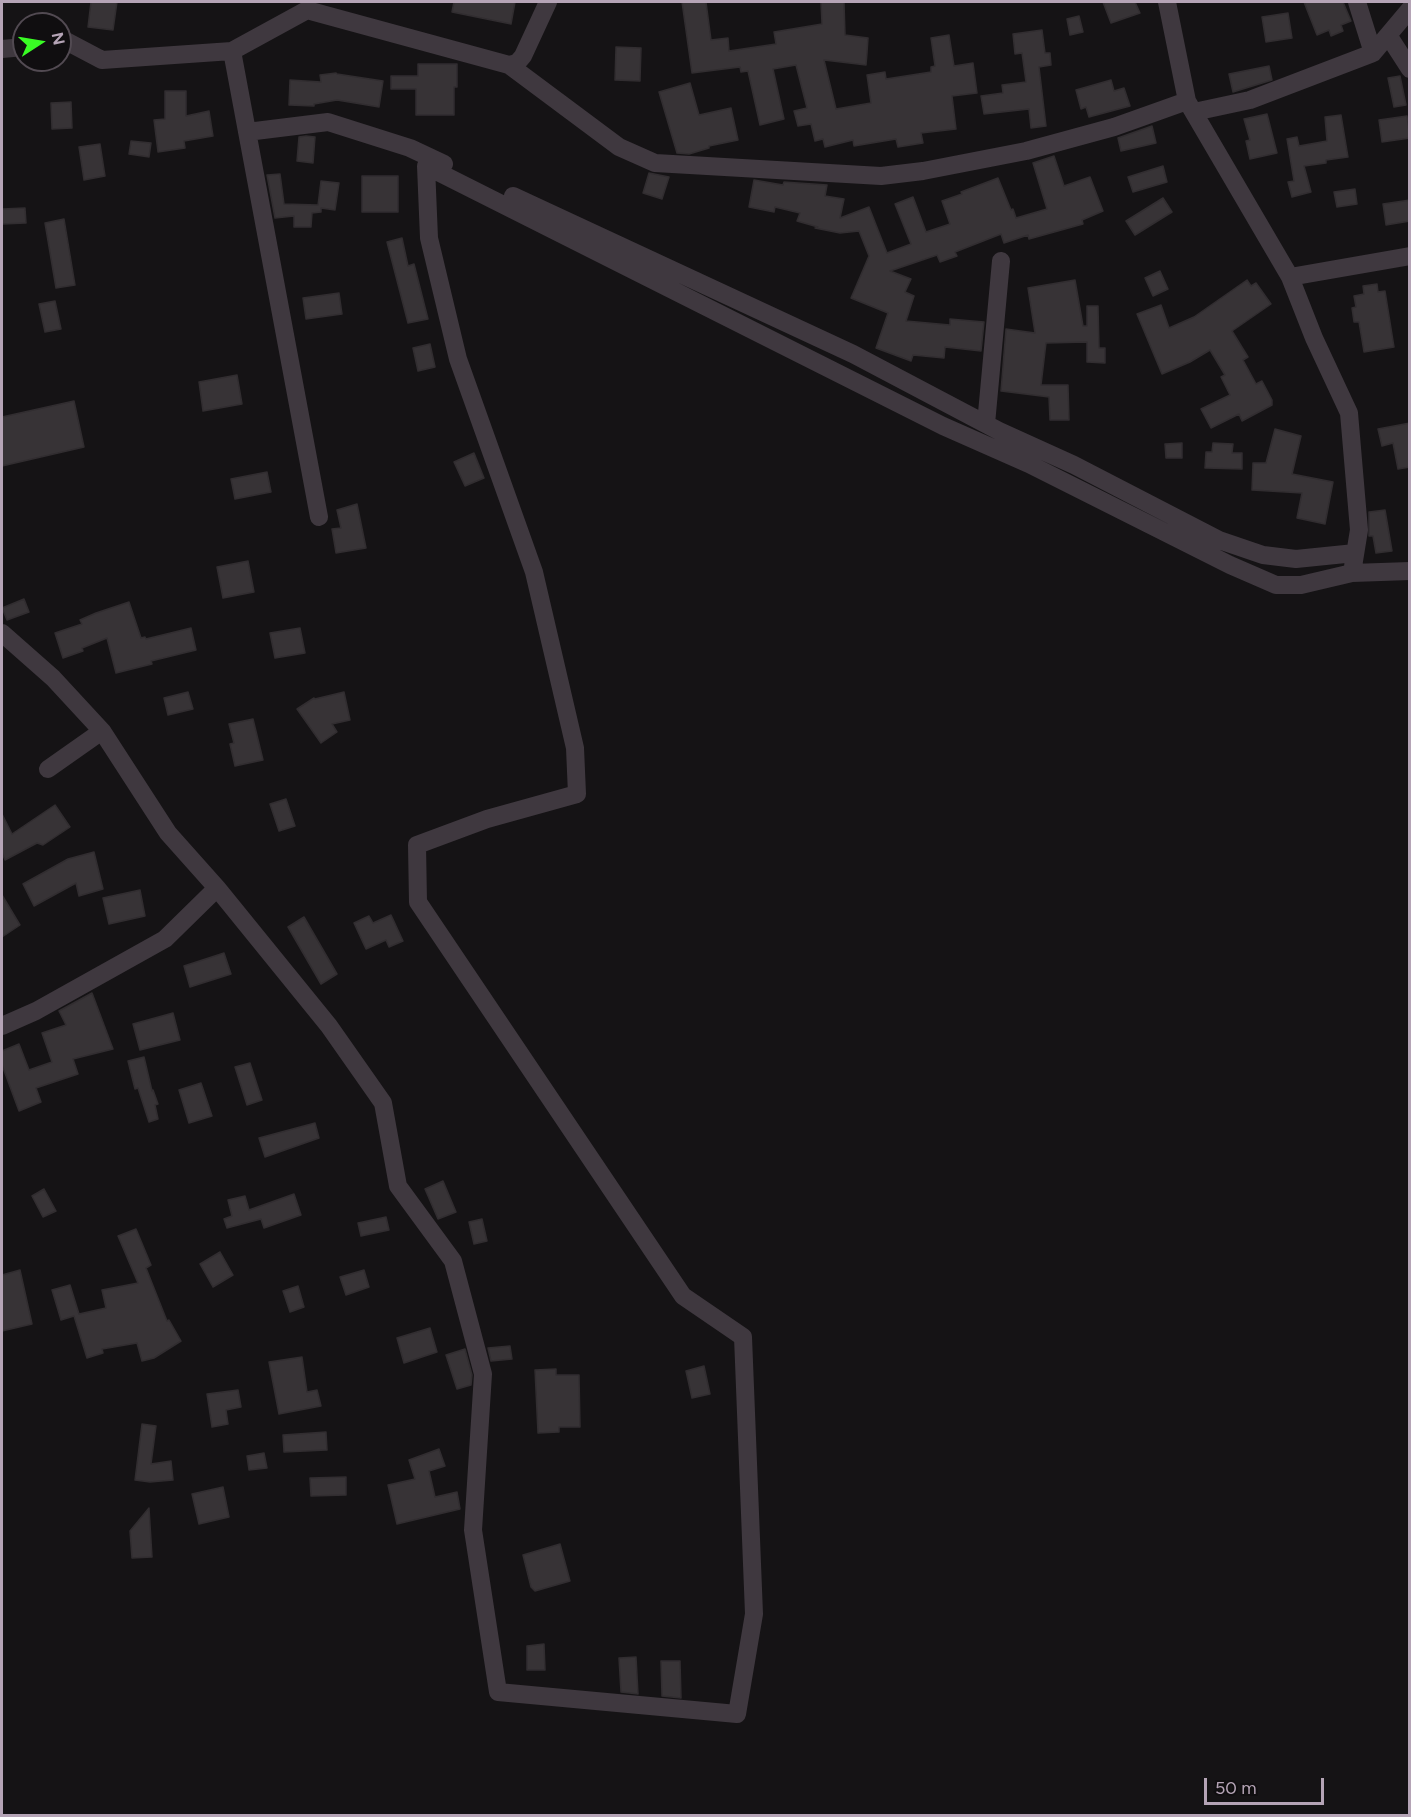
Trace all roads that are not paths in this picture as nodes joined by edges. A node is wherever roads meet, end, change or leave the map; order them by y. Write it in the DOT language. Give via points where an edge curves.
graph roads {
  1 [pos="548,2"];
  2 [pos="1167,2"];
  3 [pos="1356,2"];
  4 [pos="308,6"];
  5 [pos="1410,9"];
  6 [pos="1388,35"];
  7 [pos="72,44"];
  8 [pos="232,51"];
  9 [pos="1373,52"];
  10 [pos="508,65"];
  11 [pos="1410,69"];
  12 [pos="1190,107"];
  13 [pos="247,132"];
  14 [pos="1410,256"];
  15 [pos="1001,261"];
  16 [pos="1290,277"];
  17 [pos="986,424"];
  18 [pos="319,517"];
  19 [pos="1355,553"];
  20 [pos="1410,571"];
  21 [pos="1352,573"];
  22 [pos="2,633"];
  23 [pos="102,731"];
  24 [pos="48,769"];
  25 [pos="217,888"];
  26 [pos="2,1026"];
  1 -- 10 [label="street" via="523,56"];
  2 -- 12 [label="street"];
  3 -- 9 [label="street"];
  4 -- 8 [label="street"];
  4 -- 10 [label="street"];
  5 -- 6 [label="street"];
  6 -- 9 [label="street"];
  6 -- 11 [label="street"];
  7 -- 8 [label="street" via="102,60"];
  8 -- 13 [label="street"];
  9 -- 12 [label="street" via="1250,100"];
  10 -- 12 [label="street" via="620,147 656,163 881,177 1026,151"];
  12 -- 16 [label="street"];
  13 -- 17 [label="street" via="328,123 410,148 854,354"];
  13 -- 18 [label="street"];
  14 -- 16 [label="street"];
  15 -- 17 [label="street"];
  16 -- 19 [label="street" via="1349,413 1359,530"];
  17 -- 19 [label="street" via="1219,540 1263,555 1296,559"];
  19 -- 21 [label="street"];
  20 -- 21 [label="street"];
  21 -- 25 [label="street" via="1301,585 1276,585 1230,565 1029,464 943,426 426,166 429,238 458,359 534,572 575,748 577,794 487,819 417,845 418,902 683,1296 743,1337 754,1614 737,1714 498,1692 472,1530 483,1374 453,1261 398,1186 383,1103 329,1026"];
  22 -- 23 [label="street" via="53,678"];
  23 -- 24 [label="street"];
  23 -- 25 [label="street" via="168,833"];
  25 -- 26 [label="street" via="165,939"];
}
